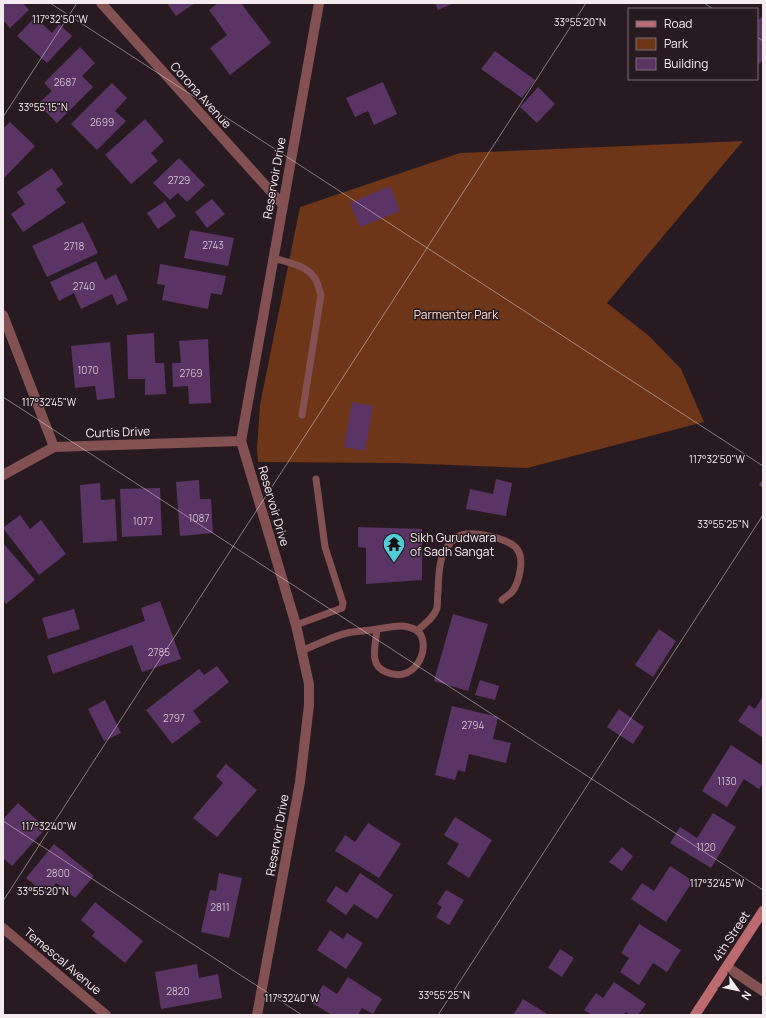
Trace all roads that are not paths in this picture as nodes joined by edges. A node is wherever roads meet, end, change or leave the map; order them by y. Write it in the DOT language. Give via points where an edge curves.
graph roads {
  1 [pos="101,3"];
  2 [pos="319,3"];
  3 [pos="283,205"];
  4 [pos="274,258"];
  5 [pos="3,315"];
  6 [pos="302,415"];
  7 [pos="241,441"];
  8 [pos="54,447"];
  9 [pos="3,475"];
  10 [pos="316,479"];
  11 [pos="502,600"];
  12 [pos="296,625"];
  13 [pos="377,629"];
  14 [pos="417,631"];
  15 [pos="301,651"];
  16 [pos="763,911"];
  17 [pos="3,928"];
  18 [pos="727,967"];
  19 [pos="763,991"];
  20 [pos="106,1015"];
  21 [pos="257,1015"];
  22 [pos="695,1015"];
  1 -- 3 [label="street, Corona Avenue"];
  2 -- 3 [label="street, Reservoir Drive"];
  3 -- 4 [label="street, Reservoir Drive"];
  4 -- 6 [label="lane" via="307,270 315,278 321,295"];
  4 -- 7 [label="street, Reservoir Drive"];
  5 -- 8 [label="street"];
  7 -- 8 [label="street, Curtis Drive"];
  7 -- 12 [label="street, Reservoir Drive"];
  8 -- 9 [label="street, Curtis Drive"];
  10 -- 12 [label="lane" via="325,547 343,603 342,608"];
  11 -- 14 [label="lane" via="517,584 521,564 518,550 511,543 489,536 473,533 458,536 442,555 437,607 433,616"];
  12 -- 15 [label="street, Reservoir Drive"];
  13 -- 14 [label="lane" via="402,626"];
  13 -- 14 [label="lane" via="374,660 378,668 400,676 408,674 423,654 422,637"];
  13 -- 15 [label="lane" via="347,633"];
  15 -- 21 [label="street, Reservoir Drive" via="309,684 309,705 300,782"];
  16 -- 18 [label="street, 4th Street"];
  17 -- 20 [label="street, Temescal Avenue"];
  18 -- 19 [label="street"];
  18 -- 22 [label="street, 4th Street"];
}
